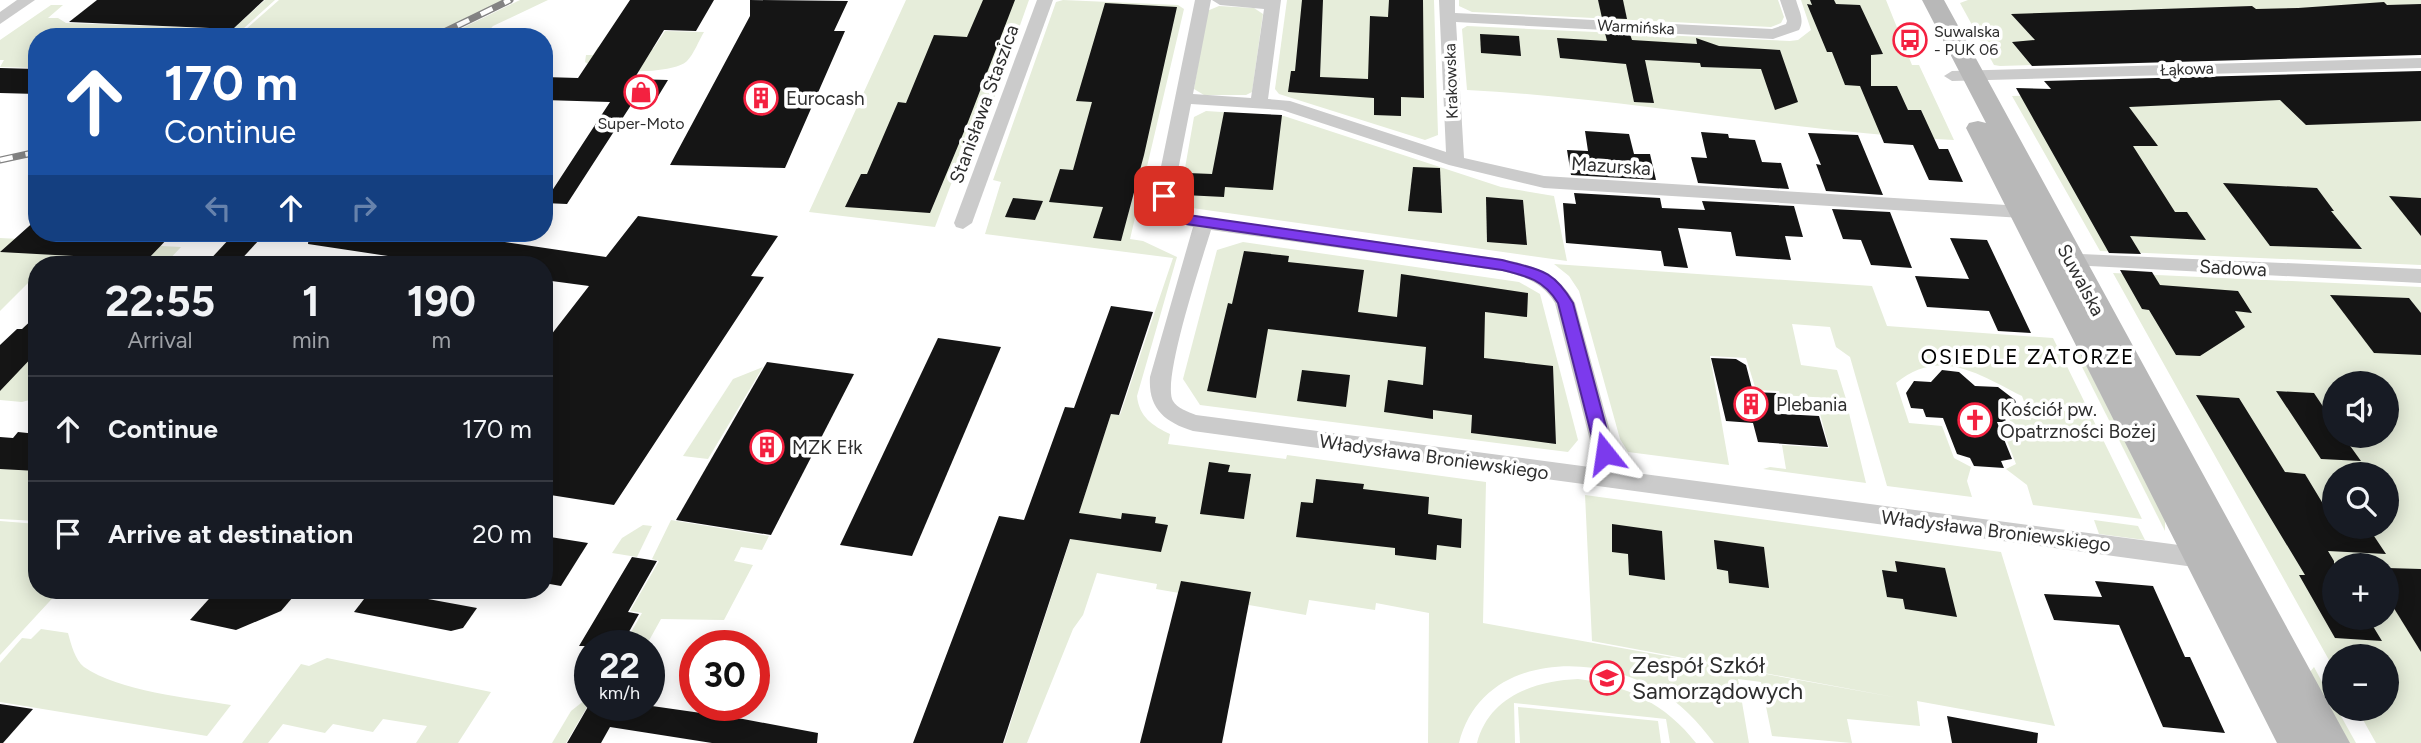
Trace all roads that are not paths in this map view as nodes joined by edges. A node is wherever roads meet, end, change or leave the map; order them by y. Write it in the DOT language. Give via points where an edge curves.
graph roads {
  1 [pos="27,0"];
  2 [pos="1045,0"];
  3 [pos="1203,0"];
  4 [pos="1220,0"];
  5 [pos="1788,0"];
  6 [pos="1912,0"];
  7 [pos="1933,0"];
  8 [pos="1273,2"];
  9 [pos="1448,9"];
  10 [pos="0,19"];
  11 [pos="2421,63"];
  12 [pos="1962,75"];
  13 [pos="1184,98"];
  14 [pos="1259,101"];
  15 [pos="1455,162"];
  16 [pos="2034,212"];
  17 [pos="963,223"];
  18 [pos="1205,223"];
  19 [pos="2058,259"];
  20 [pos="2421,276"];
  21 [pos="1612,481"];
  22 [pos="2202,558"];
  23 [pos="2232,562"];
  24 [pos="2295,743"];
  25 [pos="2331,743"];
  1 -- 10 [label="street"];
  2 -- 17 [label="street, Stanisława Staszica"];
  3 -- 13 [label="street"];
  4 -- 8 [label="street"];
  5 -- 9 [label="street, Warmińska" via="1793,27 1773,34"];
  6 -- 12 [label="street, Suwalska"];
  7 -- 12 [label="street, Suwalska"];
  8 -- 14 [label="street"];
  9 -- 15 [label="street, Krakowska"];
  11 -- 12 [label="street, Łąkowa"];
  12 -- 16 [label="street, Suwalska"];
  13 -- 14 [label="street, Mazurska"];
  13 -- 18 [label="street" via="1165,206 1171,214"];
  14 -- 15 [label="street, Mazurska" via="1284,105"];
  15 -- 16 [label="street, Mazurska" via="1510,176 1585,186"];
  16 -- 19 [label="street, Suwalska"];
  18 -- 21 [label="street" via="1502,265 1548,279 1565,303"];
  18 -- 21 [label="street, Władysława Broniewskiego" via="1162,365 1158,397 1172,413 1214,427"];
  19 -- 20 [label="street, Sadowa"];
  19 -- 22 [label="street, Suwalska"];
  19 -- 23 [label="street, Suwalska"];
  21 -- 22 [label="street, Władysława Broniewskiego"];
  22 -- 23 [label="street, Władysława Broniewskiego"];
  22 -- 24 [label="street, Suwalska"];
  23 -- 25 [label="street, Suwalska"];
}
